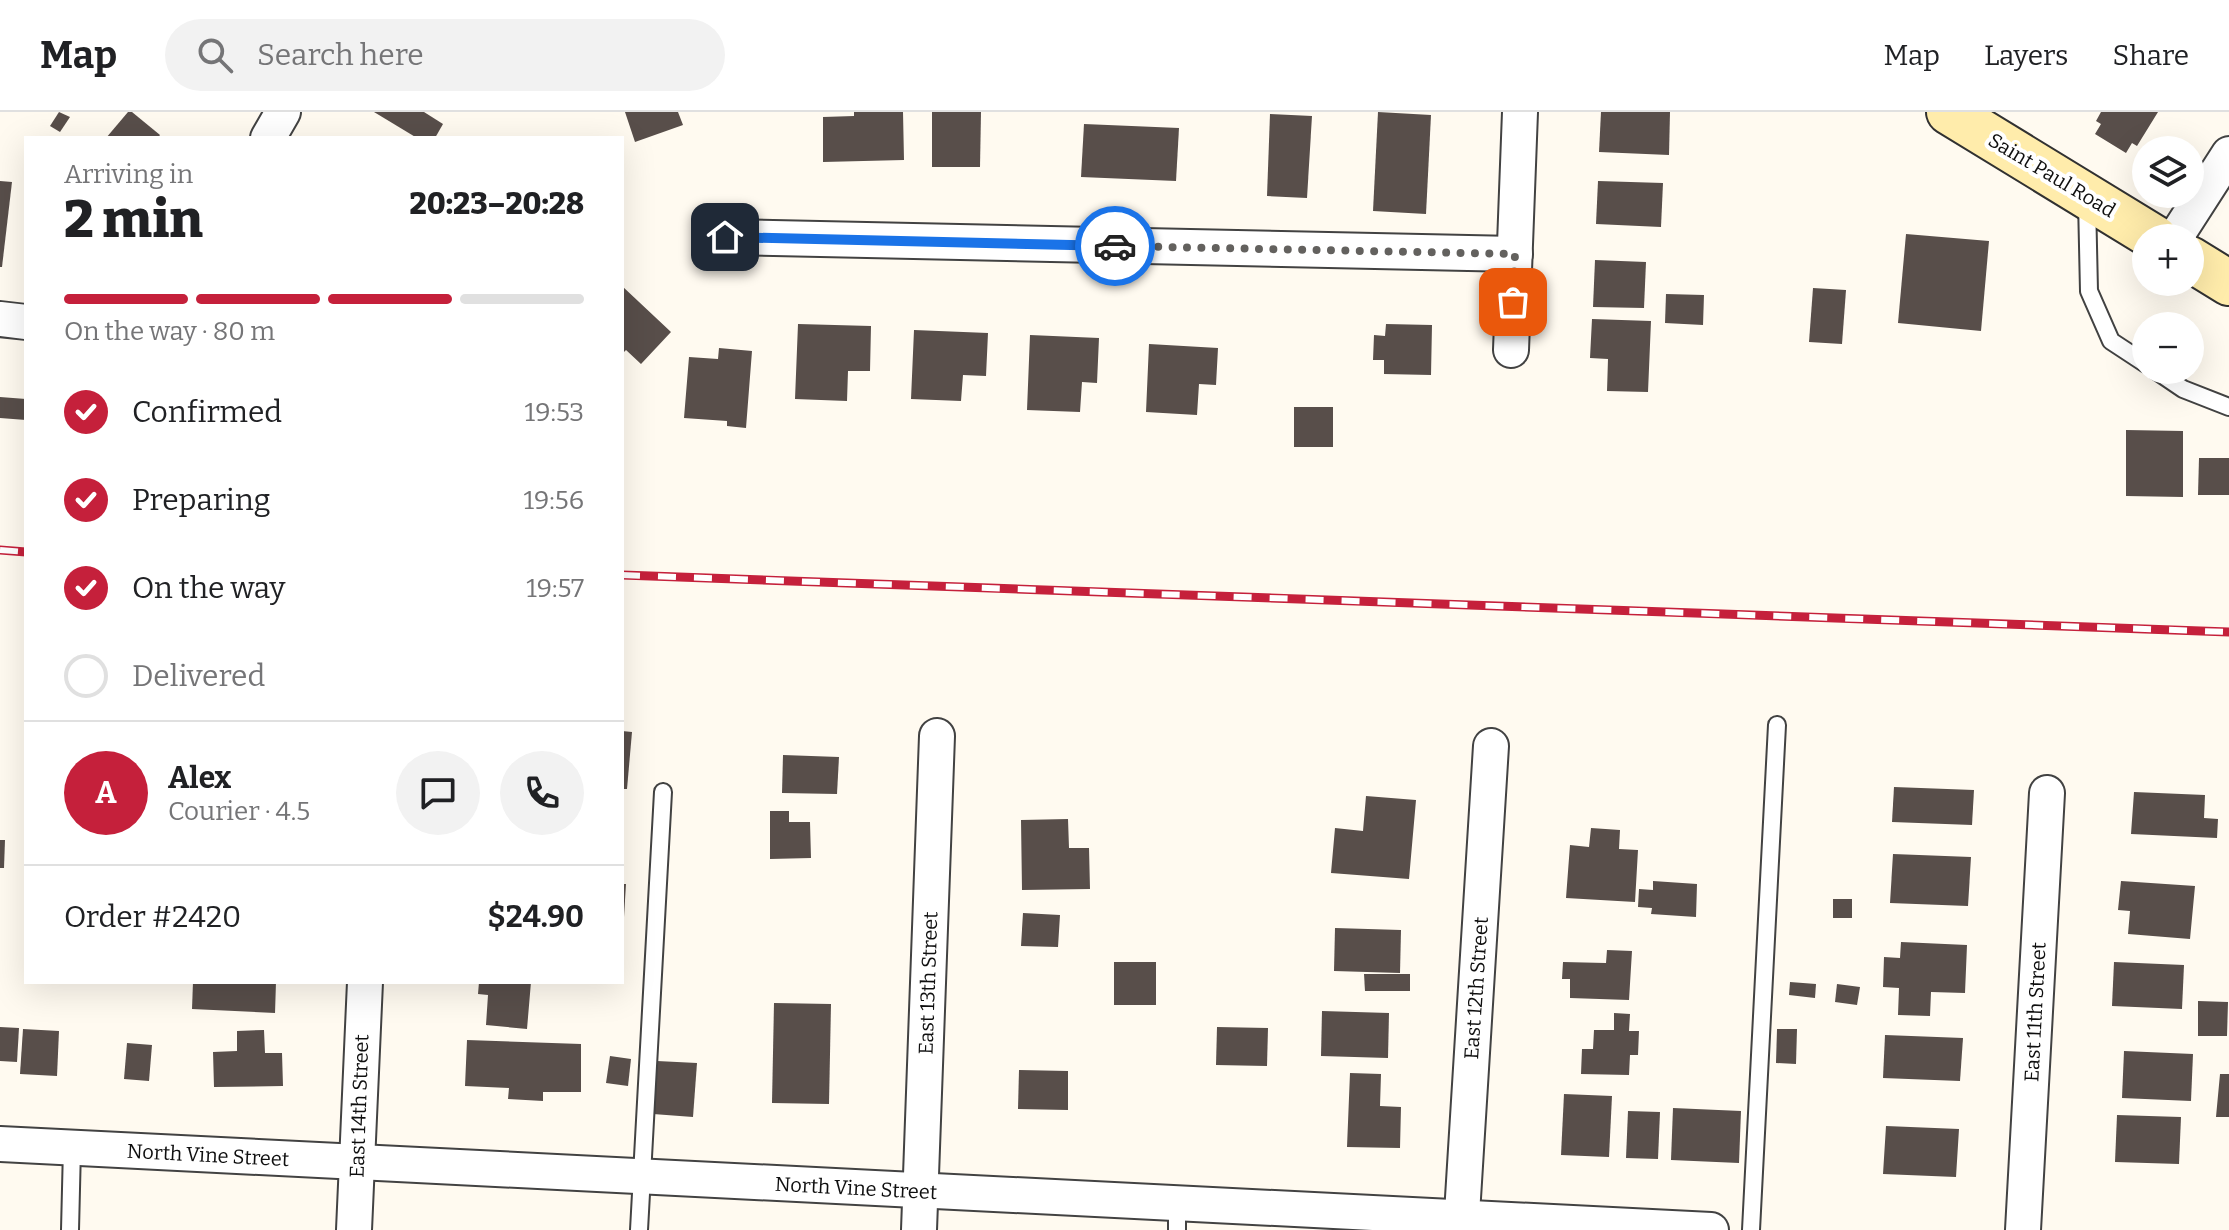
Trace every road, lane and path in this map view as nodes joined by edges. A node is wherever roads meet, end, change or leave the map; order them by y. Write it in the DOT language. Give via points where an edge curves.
graph roads {
  1 [pos="283,112"];
  2 [pos="1520,112"];
  3 [pos="1949,112"];
  4 [pos="269,136"];
  5 [pos="2229,154"];
  6 [pos="2087,196"];
  7 [pos="2132,224"];
  8 [pos="2184,224"];
  9 [pos="725,237"];
  10 [pos="1515,254"];
  11 [pos="2204,268"];
  12 [pos="2229,283"];
  13 [pos="0,319"];
  14 [pos="24,322"];
  15 [pos="1511,350"];
  16 [pos="2132,355"];
  17 [pos="2176,384"];
  18 [pos="2229,407"];
  19 [pos="1777,725"];
  20 [pos="937,736"];
  21 [pos="1491,746"];
  22 [pos="663,792"];
  23 [pos="2047,793"];
  24 [pos="365,984"];
  25 [pos="0,1144"];
  26 [pos="72,1148"];
  27 [pos="357,1162"];
  28 [pos="642,1177"];
  29 [pos="921,1191"];
  30 [pos="1177,1217"];
  31 [pos="1461,1224"];
  32 [pos="70,1230"];
  33 [pos="354,1230"];
  34 [pos="639,1230"];
  35 [pos="919,1230"];
  36 [pos="1711,1230"];
  37 [pos="1751,1230"];
  38 [pos="2023,1230"];
  1 -- 4 [label="street"];
  2 -- 10 [label="street"];
  3 -- 6 [label="main road, Saint Paul Road"];
  5 -- 8 [label="street"];
  6 -- 7 [label="main road, Saint Paul Road"];
  6 -- 16 [label="lane" via="2089,291 2111,341"];
  9 -- 10 [label="street"];
  10 -- 15 [label="street"];
  11 -- 12 [label="main road"];
  13 -- 14 [label="street"];
  17 -- 18 [label="lane"];
  19 -- 37 [label="lane"];
  20 -- 29 [label="street, East 13th Street"];
  21 -- 31 [label="street, East 12th Street"];
  22 -- 28 [label="lane"];
  23 -- 38 [label="street, East 11th Street"];
  24 -- 27 [label="street, East 14th Street"];
  25 -- 26 [label="street, North Vine Street"];
  26 -- 27 [label="street, North Vine Street"];
  26 -- 32 [label="lane"];
  27 -- 28 [label="street, North Vine Street"];
  27 -- 33 [label="street, East 14th Street"];
  28 -- 29 [label="street, North Vine Street"];
  28 -- 34 [label="lane"];
  29 -- 30 [label="street, North Vine Street"];
  29 -- 35 [label="street, East 13th Street"];
  30 -- 31 [label="street, North Vine Street"];
  31 -- 36 [label="street, North Vine Street"];
}
